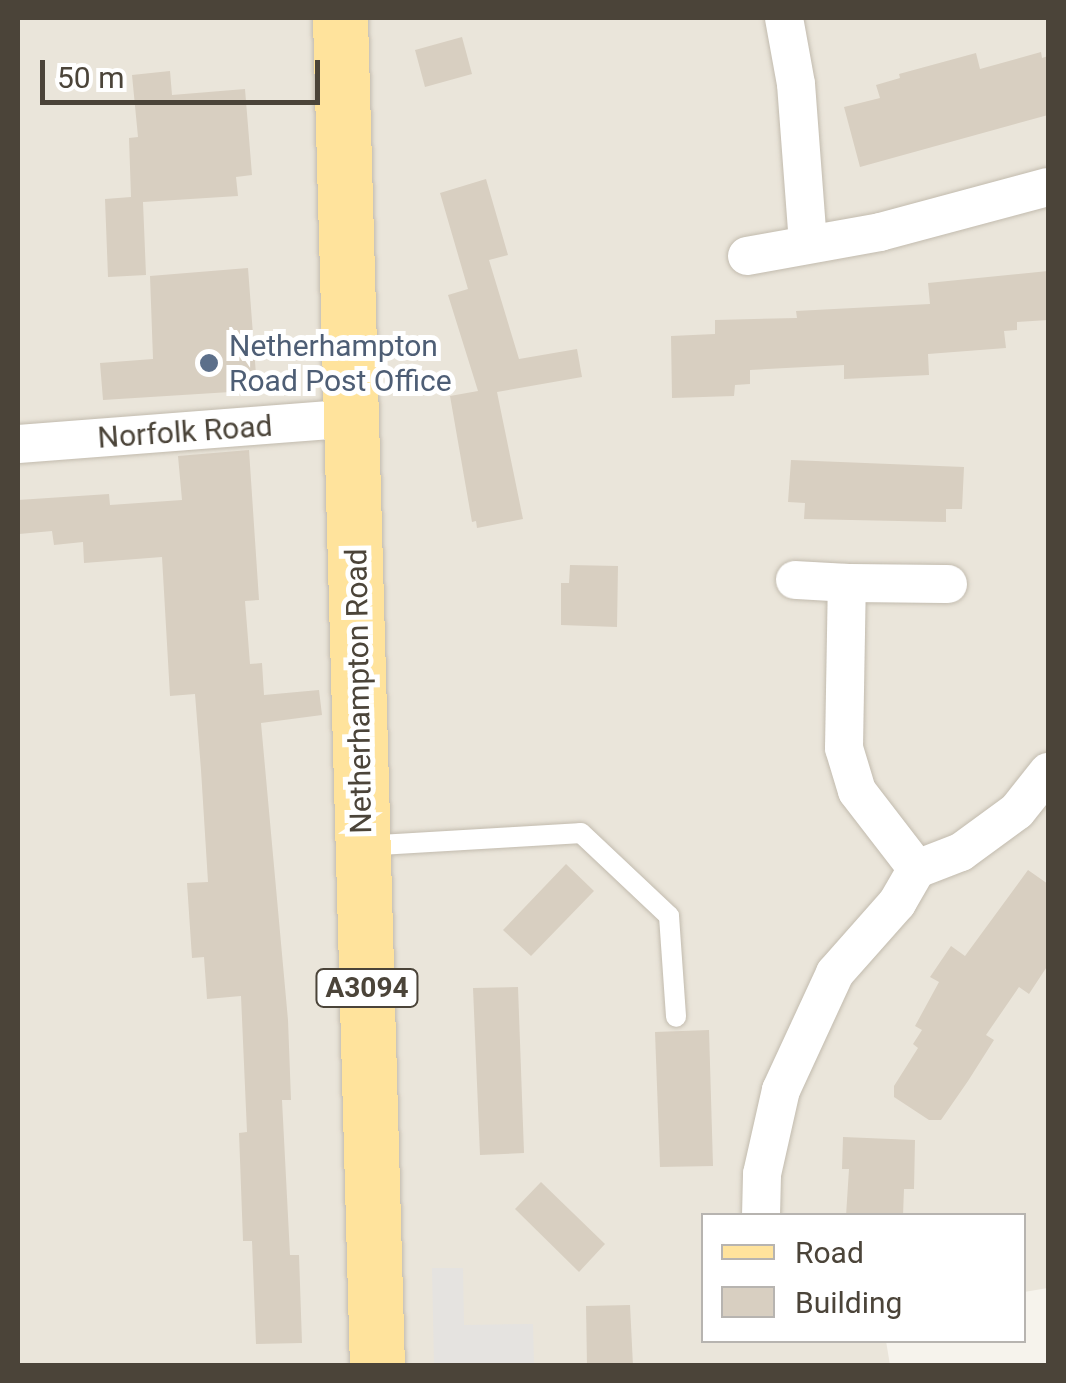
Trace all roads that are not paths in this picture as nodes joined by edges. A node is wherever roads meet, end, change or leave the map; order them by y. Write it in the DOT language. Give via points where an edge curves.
graph roads {
  1 [pos="340,18"];
  2 [pos="784,18"];
  3 [pos="1048,187"];
  4 [pos="808,243"];
  5 [pos="748,256"];
  6 [pos="353,418"];
  7 [pos="18,444"];
  8 [pos="795,580"];
  9 [pos="847,583"];
  10 [pos="948,584"];
  11 [pos="1048,772"];
  12 [pos="362,846"];
  13 [pos="918,869"];
  14 [pos="676,1018"];
  15 [pos="761,1213"];
  16 [pos="377,1366"];
  1 -- 6 [label="main road, Netherhampton Road / A3094"];
  2 -- 4 [label="street"];
  3 -- 4 [label="street" via="902,227"];
  4 -- 5 [label="street"];
  6 -- 7 [label="street, Norfolk Road"];
  6 -- 12 [label="main road, Netherhampton Road / A3094"];
  8 -- 9 [label="street"];
  9 -- 10 [label="street"];
  9 -- 13 [label="street" via="844,748 857,792"];
  11 -- 13 [label="street" via="1017,811 961,852"];
  12 -- 14 [label="lane" via="581,833 670,916"];
  12 -- 16 [label="main road, Netherhampton Road / A3094"];
  13 -- 15 [label="street" via="835,973 811,1019 781,1090 762,1174"];
}
